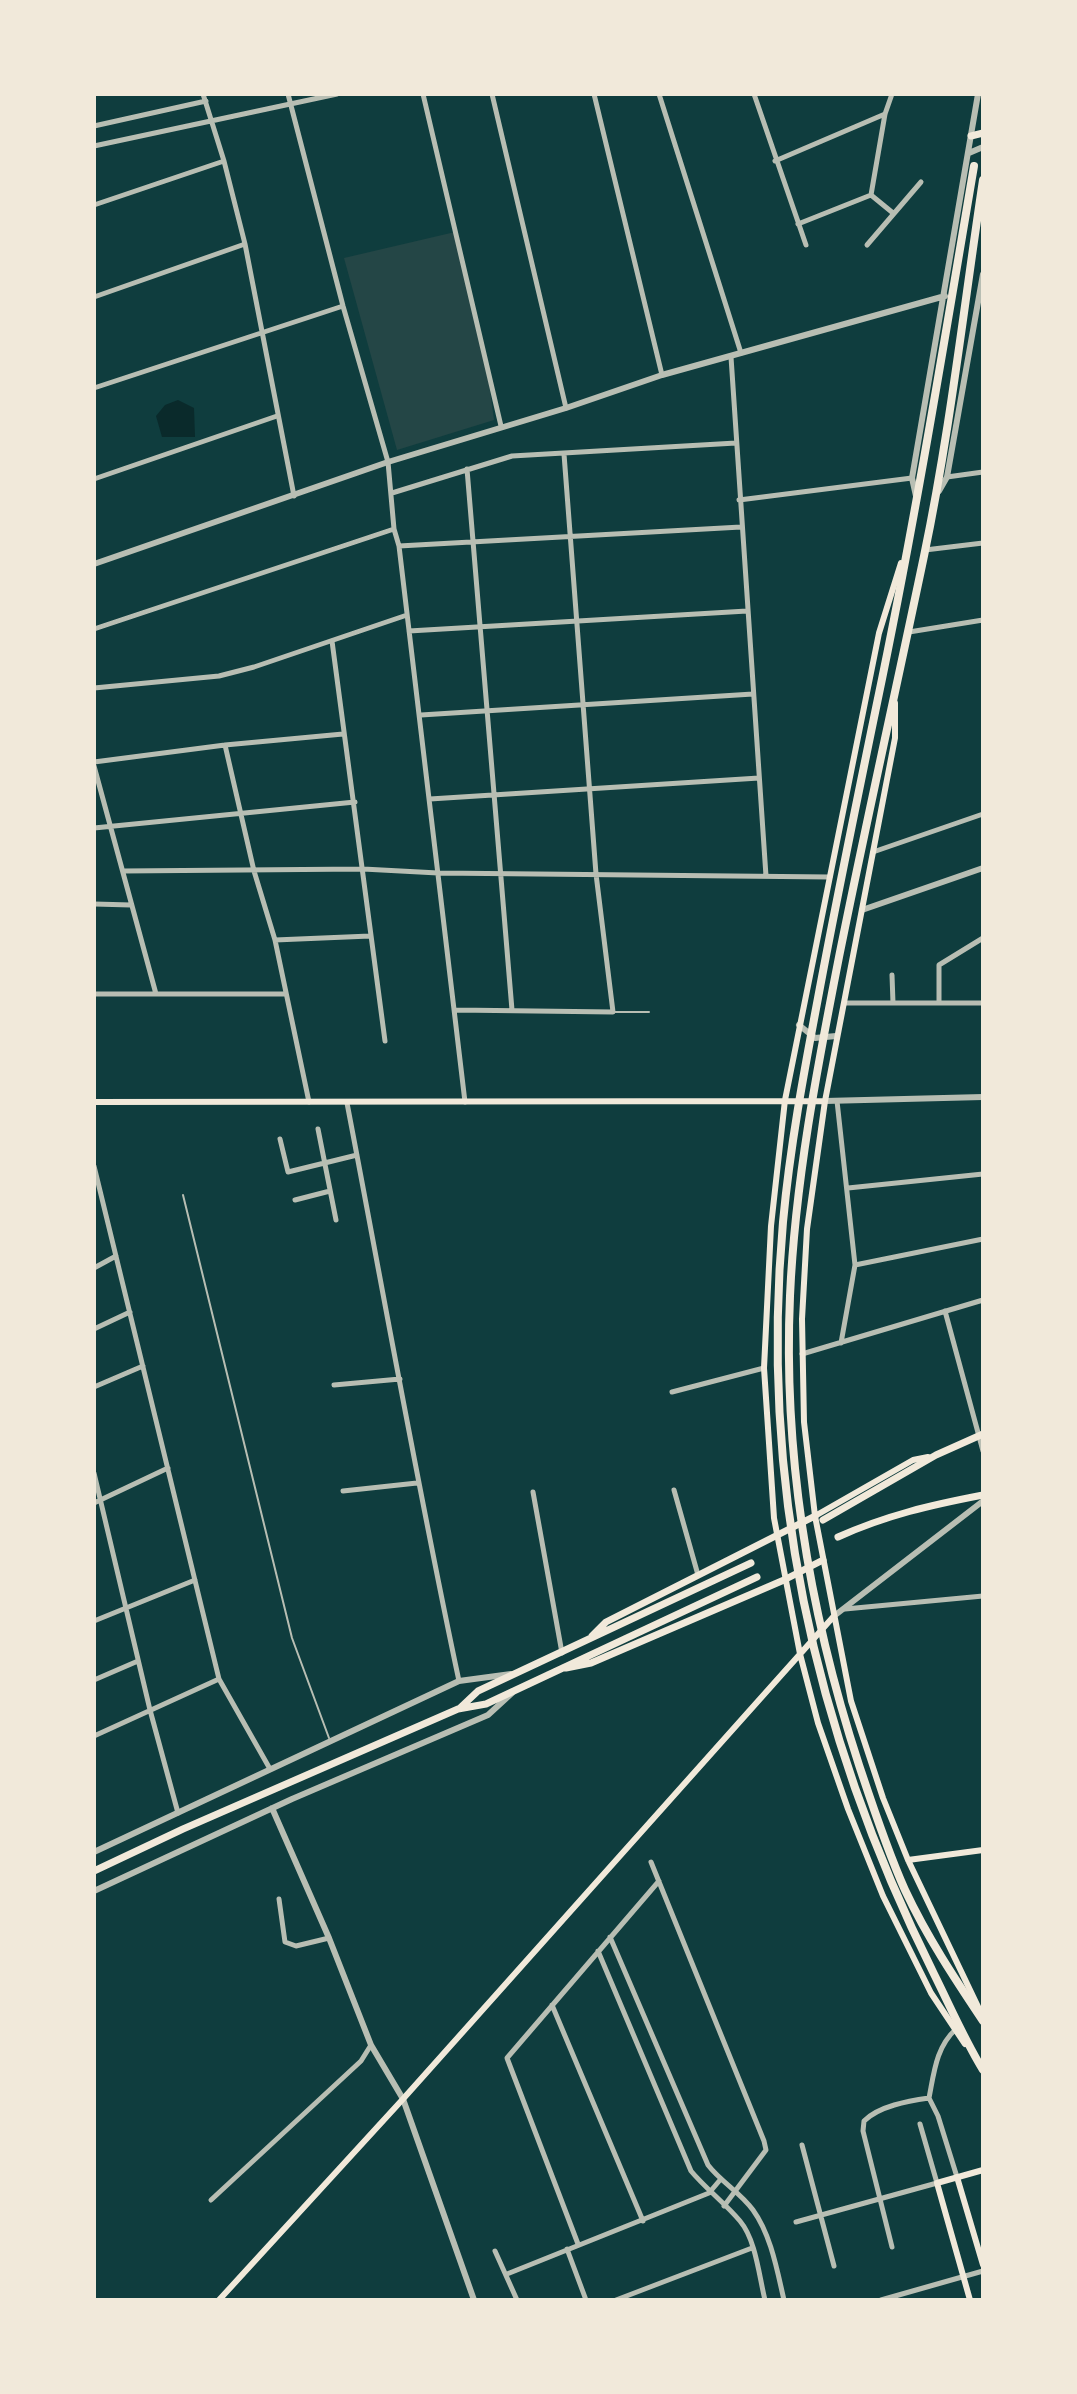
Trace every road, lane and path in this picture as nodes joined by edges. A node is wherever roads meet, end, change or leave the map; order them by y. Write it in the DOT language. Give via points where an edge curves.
graph roads {
  1 [pos="288,94"];
  2 [pos="337,94"];
  3 [pos="423,94"];
  4 [pos="492,94"];
  5 [pos="594,94"];
  6 [pos="659,94"];
  7 [pos="754,94"];
  8 [pos="892,94"];
  9 [pos="978,94"];
  10 [pos="205,97"];
  11 [pos="291,106"];
  12 [pos="885,114"];
  13 [pos="212,118"];
  14 [pos="94,126"];
  15 [pos="983,133"];
  16 [pos="971,136"];
  17 [pos="94,146"];
  18 [pos="983,147"];
  19 [pos="969,153"];
  20 [pos="224,161"];
  21 [pos="775,161"];
  22 [pos="974,166"];
  23 [pos="983,180"];
  24 [pos="921,182"];
  25 [pos="871,195"];
  26 [pos="94,205"];
  27 [pos="893,213"];
  28 [pos="798,224"];
  29 [pos="245,244"];
  30 [pos="806,245"];
  31 [pos="867,245"];
  32 [pos="983,274"];
  33 [pos="945,296"];
  34 [pos="94,297"];
  35 [pos="343,306"];
  36 [pos="263,332"];
  37 [pos="741,354"];
  38 [pos="731,357"];
  39 [pos="662,375"];
  40 [pos="94,388"];
  41 [pos="566,408"];
  42 [pos="277,416"];
  43 [pos="501,426"];
  44 [pos="736,443"];
  45 [pos="564,454"];
  46 [pos="388,462"];
  47 [pos="467,469"];
  48 [pos="983,472"];
  49 [pos="947,477"];
  50 [pos="912,478"];
  51 [pos="94,479"];
  52 [pos="392,493"];
  53 [pos="294,496"];
  54 [pos="917,497"];
  55 [pos="935,497"];
  56 [pos="739,500"];
  57 [pos="741,527"];
  58 [pos="394,529"];
  59 [pos="570,536"];
  60 [pos="475,541"];
  61 [pos="983,543"];
  62 [pos="399,546"];
  63 [pos="925,550"];
  64 [pos="905,552"];
  65 [pos="94,564"];
  66 [pos="747,611"];
  67 [pos="407,615"];
  68 [pos="577,620"];
  69 [pos="983,620"];
  70 [pos="479,625"];
  71 [pos="94,629"];
  72 [pos="409,631"];
  73 [pos="908,633"];
  74 [pos="332,641"];
  75 [pos="895,685"];
  76 [pos="94,688"];
  77 [pos="753,694"];
  78 [pos="583,704"];
  79 [pos="486,711"];
  80 [pos="421,715"];
  81 [pos="343,734"];
  82 [pos="225,745"];
  83 [pos="94,764"];
  84 [pos="759,778"];
  85 [pos="589,788"];
  86 [pos="494,796"];
  87 [pos="430,799"];
  88 [pos="355,802"];
  89 [pos="241,812"];
  90 [pos="983,814"];
  91 [pos="110,826"];
  92 [pos="94,828"];
  93 [pos="873,852"];
  94 [pos="983,868"];
  95 [pos="363,869"];
  96 [pos="123,871"];
  97 [pos="254,871"];
  98 [pos="499,872"];
  99 [pos="438,873"];
  100 [pos="596,874"];
  101 [pos="766,876"];
  102 [pos="830,877"];
  103 [pos="94,904"];
  104 [pos="131,905"];
  105 [pos="862,910"];
  106 [pos="370,936"];
  107 [pos="983,938"];
  108 [pos="275,940"];
  109 [pos="892,975"];
  110 [pos="94,994"];
  111 [pos="156,994"];
  112 [pos="285,994"];
  113 [pos="843,1003"];
  114 [pos="893,1003"];
  115 [pos="939,1003"];
  116 [pos="983,1003"];
  117 [pos="456,1010"];
  118 [pos="512,1010"];
  119 [pos="613,1012"];
  120 [pos="649,1012"];
  121 [pos="799,1025"];
  122 [pos="836,1036"];
  123 [pos="385,1041"];
  124 [pos="983,1097"];
  125 [pos="785,1100"];
  126 [pos="825,1101"];
  127 [pos="837,1101"];
  128 [pos="94,1102"];
  129 [pos="309,1102"];
  130 [pos="347,1103"];
  131 [pos="465,1103"];
  132 [pos="318,1129"];
  133 [pos="280,1139"];
  134 [pos="357,1155"];
  135 [pos="325,1163"];
  136 [pos="94,1166"];
  137 [pos="983,1174"];
  138 [pos="848,1188"];
  139 [pos="330,1191"];
  140 [pos="183,1195"];
  141 [pos="295,1200"];
  142 [pos="103,1205"];
  143 [pos="94,1209"];
  144 [pos="336,1220"];
  145 [pos="983,1239"];
  146 [pos="116,1256"];
  147 [pos="855,1265"];
  148 [pos="94,1268"];
  149 [pos="983,1300"];
  150 [pos="945,1311"];
  151 [pos="130,1312"];
  152 [pos="94,1329"];
  153 [pos="841,1343"];
  154 [pos="802,1354"];
  155 [pos="143,1366"];
  156 [pos="764,1368"];
  157 [pos="400,1379"];
  158 [pos="334,1385"];
  159 [pos="94,1387"];
  160 [pos="672,1392"];
  161 [pos="981,1435"];
  162 [pos="983,1451"];
  163 [pos="168,1468"];
  164 [pos="94,1473"];
  165 [pos="417,1483"];
  166 [pos="674,1490"];
  167 [pos="343,1491"];
  168 [pos="533,1492"];
  169 [pos="983,1495"];
  170 [pos="101,1499"];
  171 [pos="983,1501"];
  172 [pos="94,1503"];
  173 [pos="819,1518"];
  174 [pos="776,1534"];
  175 [pos="838,1537"];
  176 [pos="823,1560"];
  177 [pos="751,1563"];
  178 [pos="698,1575"];
  179 [pos="757,1577"];
  180 [pos="195,1580"];
  181 [pos="784,1580"];
  182 [pos="983,1596"];
  183 [pos="126,1607"];
  184 [pos="845,1609"];
  185 [pos="834,1616"];
  186 [pos="94,1621"];
  187 [pos="585,1642"];
  188 [pos="562,1653"];
  189 [pos="800,1654"];
  190 [pos="138,1661"];
  191 [pos="552,1671"];
  192 [pos="518,1674"];
  193 [pos="219,1679"];
  194 [pos="94,1680"];
  195 [pos="459,1681"];
  196 [pos="516,1690"];
  197 [pos="458,1709"];
  198 [pos="150,1710"];
  199 [pos="94,1736"];
  200 [pos="330,1741"];
  201 [pos="270,1769"];
  202 [pos="272,1808"];
  203 [pos="178,1813"];
  204 [pos="983,1850"];
  205 [pos="94,1852"];
  206 [pos="908,1860"];
  207 [pos="651,1862"];
  208 [pos="94,1871"];
  209 [pos="659,1881"];
  210 [pos="94,1891"];
  211 [pos="279,1899"];
  212 [pos="610,1937"];
  213 [pos="329,1938"];
  214 [pos="598,1951"];
  215 [pos="552,2005"];
  216 [pos="983,2019"];
  217 [pos="957,2028"];
  218 [pos="371,2045"];
  219 [pos="983,2070"];
  220 [pos="929,2098"];
  221 [pos="403,2099"];
  222 [pos="920,2124"];
  223 [pos="802,2145"];
  224 [pos="983,2170"];
  225 [pos="957,2177"];
  226 [pos="720,2180"];
  227 [pos="937,2183"];
  228 [pos="735,2191"];
  229 [pos="709,2193"];
  230 [pos="880,2197"];
  231 [pos="211,2200"];
  232 [pos="724,2206"];
  233 [pos="821,2215"];
  234 [pos="643,2221"];
  235 [pos="796,2222"];
  236 [pos="578,2244"];
  237 [pos="892,2247"];
  238 [pos="752,2248"];
  239 [pos="567,2249"];
  240 [pos="495,2251"];
  241 [pos="983,2265"];
  242 [pos="834,2266"];
  243 [pos="983,2271"];
  244 [pos="507,2274"];
  245 [pos="963,2276"];
  246 [pos="219,2300"];
  247 [pos="474,2300"];
  248 [pos="517,2300"];
  249 [pos="586,2300"];
  250 [pos="616,2300"];
  251 [pos="765,2300"];
  252 [pos="784,2300"];
  253 [pos="881,2300"];
  254 [pos="970,2300"];
  1 -- 11 [label="street"];
  2 -- 11 [label="street"];
  3 -- 43 [label="street"];
  4 -- 41 [label="street"];
  5 -- 39 [label="street"];
  6 -- 37 [label="street"];
  7 -- 21 [label="street"];
  8 -- 12 [label="street"];
  9 -- 16 [label="street"];
  10 -- 13 [label="street"];
  10 -- 14 [label="street"];
  11 -- 13 [label="street"];
  11 -- 35 [label="street"];
  12 -- 21 [label="street"];
  12 -- 25 [label="street"];
  13 -- 17 [label="street"];
  13 -- 20 [label="street"];
  15 -- 16 [label="main road"];
  16 -- 19 [label="street"];
  18 -- 19 [label="street"];
  19 -- 33 [label="street"];
  20 -- 26 [label="street"];
  20 -- 29 [label="street"];
  21 -- 28 [label="street"];
  22 -- 54 [label="highway"];
  23 -- 55 [label="highway"];
  24 -- 27 [label="street"];
  25 -- 27 [label="street"];
  25 -- 28 [label="street"];
  27 -- 31 [label="street"];
  28 -- 30 [label="street"];
  29 -- 34 [label="street"];
  29 -- 36 [label="street"];
  32 -- 49 [label="street"];
  33 -- 37 [label="street"];
  33 -- 50 [label="street"];
  35 -- 36 [label="street"];
  35 -- 46 [label="street"];
  36 -- 40 [label="street"];
  36 -- 42 [label="street"];
  37 -- 38 [label="street"];
  38 -- 39 [label="street"];
  38 -- 44 [label="street"];
  39 -- 41 [label="street"];
  41 -- 43 [label="street"];
  42 -- 51 [label="street"];
  42 -- 53 [label="street"];
  43 -- 46 [label="street"];
  44 -- 45 [label="street"];
  44 -- 56 [label="street"];
  45 -- 47 [label="street" via="512,456"];
  45 -- 59 [label="street"];
  46 -- 52 [label="street"];
  46 -- 53 [label="street"];
  47 -- 52 [label="street"];
  47 -- 60 [label="street"];
  48 -- 49 [label="street"];
  49 -- 55 [label="street"];
  50 -- 54 [label="street"];
  50 -- 56 [label="street"];
  52 -- 58 [label="street"];
  53 -- 65 [label="street"];
  54 -- 64 [label="highway"];
  55 -- 63 [label="highway"];
  56 -- 57 [label="street"];
  57 -- 59 [label="street"];
  57 -- 66 [label="street"];
  58 -- 62 [label="street"];
  58 -- 71 [label="street"];
  59 -- 60 [label="street"];
  59 -- 68 [label="street"];
  60 -- 62 [label="street"];
  60 -- 70 [label="street"];
  61 -- 63 [label="street"];
  62 -- 67 [label="street"];
  63 -- 73 [label="highway"];
  64 -- 102 [label="main road" via="879,633"];
  64 -- 217 [label="highway" via="794,1131 783,1227 779,1419 787,1516 830,1713 893,1892"];
  66 -- 68 [label="street"];
  66 -- 77 [label="street"];
  67 -- 72 [label="street"];
  67 -- 74 [label="street"];
  68 -- 70 [label="street"];
  68 -- 78 [label="street"];
  69 -- 73 [label="street"];
  70 -- 72 [label="street"];
  70 -- 79 [label="street"];
  72 -- 80 [label="street"];
  73 -- 75 [label="highway"];
  74 -- 76 [label="street" via="219,676"];
  74 -- 81 [label="street"];
  75 -- 93 [label="main road" via="895,738"];
  75 -- 216 [label="highway" via="814,1083 790,1297 791,1407 811,1581 841,1710 911,1901"];
  77 -- 78 [label="street"];
  77 -- 84 [label="street"];
  78 -- 79 [label="street"];
  78 -- 85 [label="street"];
  79 -- 80 [label="street"];
  79 -- 86 [label="street"];
  80 -- 87 [label="street"];
  81 -- 82 [label="street"];
  81 -- 88 [label="street"];
  82 -- 83 [label="street"];
  82 -- 89 [label="street"];
  83 -- 91 [label="street"];
  84 -- 85 [label="street"];
  84 -- 101 [label="street"];
  85 -- 86 [label="street"];
  85 -- 100 [label="street"];
  86 -- 87 [label="street"];
  86 -- 98 [label="street"];
  87 -- 99 [label="street"];
  88 -- 89 [label="street"];
  88 -- 95 [label="street"];
  89 -- 91 [label="street"];
  89 -- 97 [label="street"];
  90 -- 93 [label="street"];
  91 -- 92 [label="street"];
  91 -- 96 [label="street"];
  93 -- 105 [label="main road"];
  94 -- 105 [label="street"];
  95 -- 97 [label="street"];
  95 -- 99 [label="street"];
  95 -- 106 [label="street"];
  96 -- 97 [label="street"];
  96 -- 104 [label="street"];
  97 -- 108 [label="street"];
  98 -- 99 [label="street"];
  98 -- 100 [label="street"];
  98 -- 118 [label="street"];
  99 -- 117 [label="street"];
  100 -- 101 [label="street"];
  100 -- 119 [label="street"];
  101 -- 102 [label="street"];
  102 -- 121 [label="main road"];
  103 -- 104 [label="street"];
  104 -- 111 [label="street"];
  105 -- 113 [label="main road"];
  106 -- 108 [label="street"];
  106 -- 123 [label="street"];
  107 -- 115 [label="street" via="939,965"];
  108 -- 112 [label="street"];
  109 -- 114 [label="street"];
  110 -- 111 [label="street"];
  111 -- 112 [label="street"];
  112 -- 129 [label="street"];
  113 -- 114 [label="street"];
  113 -- 122 [label="main road"];
  114 -- 115 [label="street"];
  115 -- 116 [label="street"];
  117 -- 118 [label="street"];
  117 -- 131 [label="street"];
  118 -- 119 [label="street"];
  119 -- 120 [label="lane"];
  121 -- 122 [label="street" via="815,1038"];
  121 -- 125 [label="main road"];
  122 -- 126 [label="main road"];
  124 -- 127 [label="street"];
  125 -- 126 [label="main road"];
  125 -- 131 [label="main road"];
  125 -- 156 [label="main road" via="771,1226"];
  126 -- 127 [label="street"];
  126 -- 154 [label="main road" via="807,1229"];
  127 -- 138 [label="street"];
  128 -- 129 [label="main road"];
  129 -- 130 [label="main road"];
  130 -- 131 [label="main road"];
  130 -- 134 [label="street"];
  132 -- 135 [label="street"];
  133 -- 135 [label="street" via="288,1172"];
  134 -- 135 [label="street"];
  134 -- 157 [label="street"];
  135 -- 139 [label="street"];
  136 -- 142 [label="street"];
  137 -- 138 [label="street"];
  138 -- 147 [label="street"];
  139 -- 141 [label="street"];
  139 -- 144 [label="street"];
  140 -- 200 [label="lane" via="292,1638"];
  142 -- 143 [label="street"];
  142 -- 146 [label="street"];
  145 -- 147 [label="street"];
  146 -- 148 [label="street"];
  146 -- 151 [label="street"];
  147 -- 153 [label="street"];
  149 -- 150 [label="street"];
  150 -- 153 [label="street"];
  150 -- 161 [label="street"];
  151 -- 152 [label="street"];
  151 -- 155 [label="street"];
  153 -- 154 [label="street"];
  154 -- 173 [label="main road" via="804,1422"];
  155 -- 159 [label="street"];
  155 -- 163 [label="street"];
  156 -- 160 [label="street"];
  156 -- 174 [label="main road"];
  157 -- 158 [label="street"];
  157 -- 165 [label="street"];
  161 -- 162 [label="street"];
  161 -- 173 [label="main road"];
  163 -- 170 [label="street"];
  163 -- 180 [label="street"];
  164 -- 170 [label="street"];
  165 -- 167 [label="street"];
  165 -- 195 [label="street"];
  166 -- 178 [label="street"];
  168 -- 188 [label="street"];
  169 -- 175 [label="main road" via="913,1509"];
  170 -- 172 [label="street"];
  170 -- 183 [label="street"];
  171 -- 184 [label="street"];
  173 -- 174 [label="main road"];
  173 -- 176 [label="main road"];
  174 -- 178 [label="main road"];
  174 -- 181 [label="main road"];
  176 -- 181 [label="main road"];
  176 -- 185 [label="main road"];
  177 -- 187 [label="main road"];
  178 -- 187 [label="main road" via="606,1622"];
  179 -- 191 [label="main road"];
  180 -- 183 [label="street"];
  180 -- 193 [label="street"];
  181 -- 189 [label="main road"];
  181 -- 191 [label="main road" via="591,1663"];
  182 -- 184 [label="street"];
  183 -- 186 [label="street"];
  183 -- 190 [label="street"];
  184 -- 185 [label="street"];
  185 -- 189 [label="main road"];
  185 -- 206 [label="main road" via="851,1701"];
  187 -- 188 [label="main road"];
  188 -- 192 [label="main road"];
  189 -- 217 [label="main road" via="818,1723 877,1881 931,1993"];
  189 -- 221 [label="main road"];
  190 -- 194 [label="street"];
  190 -- 198 [label="street"];
  191 -- 196 [label="main road"];
  192 -- 195 [label="street"];
  192 -- 197 [label="main road" via="478,1691"];
  193 -- 198 [label="street"];
  193 -- 201 [label="street"];
  195 -- 200 [label="street"];
  196 -- 197 [label="main road"];
  196 -- 202 [label="street" via="488,1715"];
  197 -- 208 [label="main road"];
  198 -- 199 [label="street"];
  198 -- 203 [label="street"];
  200 -- 201 [label="street"];
  201 -- 203 [label="street"];
  202 -- 210 [label="street"];
  202 -- 213 [label="street"];
  203 -- 205 [label="street"];
  204 -- 206 [label="main road"];
  206 -- 216 [label="main road"];
  207 -- 209 [label="street"];
  209 -- 212 [label="street"];
  209 -- 228 [label="street" via="764,2141 766,2150"];
  211 -- 213 [label="street" via="285,1942 296,1946"];
  212 -- 214 [label="street"];
  212 -- 226 [label="street" via="699,2147"];
  213 -- 218 [label="street"];
  214 -- 215 [label="street"];
  214 -- 229 [label="street" via="681,2150"];
  215 -- 234 [label="street"];
  215 -- 236 [label="street" via="507,2058"];
  217 -- 219 [label="highway"];
  217 -- 220 [label="street" via="938,2053"];
  218 -- 221 [label="street"];
  218 -- 231 [label="street" via="361,2061"];
  220 -- 225 [label="street"];
  220 -- 230 [label="street" via="873,2112 864,2121"];
  221 -- 246 [label="main road"];
  221 -- 247 [label="street"];
  222 -- 227 [label="street"];
  223 -- 233 [label="street"];
  224 -- 225 [label="main road"];
  225 -- 227 [label="main road"];
  225 -- 241 [label="main road"];
  226 -- 228 [label="street"];
  226 -- 229 [label="street"];
  227 -- 230 [label="street"];
  227 -- 245 [label="main road"];
  228 -- 232 [label="street"];
  228 -- 252 [label="street" via="754,2210 769,2243"];
  229 -- 232 [label="street"];
  229 -- 234 [label="street"];
  230 -- 233 [label="street"];
  230 -- 237 [label="street"];
  232 -- 238 [label="street" via="742,2223"];
  233 -- 235 [label="street"];
  233 -- 242 [label="street"];
  234 -- 236 [label="street"];
  236 -- 239 [label="street"];
  238 -- 250 [label="street"];
  238 -- 251 [label="street"];
  239 -- 244 [label="street"];
  239 -- 249 [label="street"];
  240 -- 244 [label="street"];
  243 -- 245 [label="street"];
  244 -- 248 [label="street"];
  245 -- 253 [label="street"];
  245 -- 254 [label="main road"];
}
